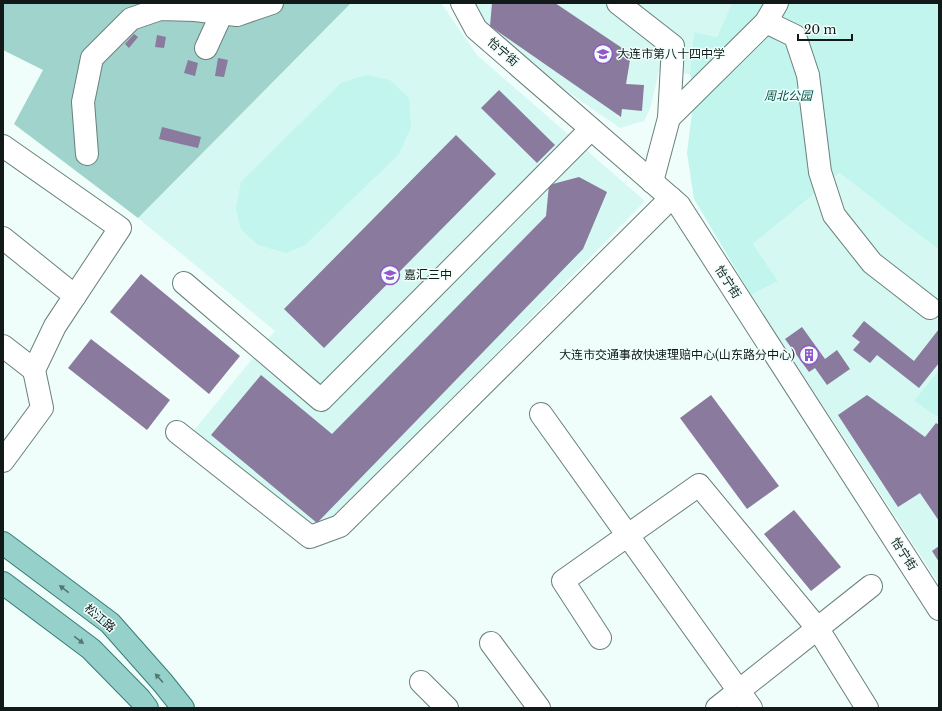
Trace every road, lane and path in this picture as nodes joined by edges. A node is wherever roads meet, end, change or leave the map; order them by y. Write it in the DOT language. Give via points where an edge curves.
graph roads {
  1 [pos="272,3"];
  2 [pos="462,3"];
  3 [pos="618,3"];
  4 [pos="777,3"];
  5 [pos="222,13"];
  6 [pos="766,22"];
  7 [pos="206,48"];
  8 [pos="669,118"];
  9 [pos="591,129"];
  10 [pos="3,146"];
  11 [pos="87,154"];
  12 [pos="652,182"];
  13 [pos="671,198"];
  14 [pos="3,238"];
  15 [pos="184,282"];
  16 [pos="75,296"];
  17 [pos="930,308"];
  18 [pos="3,346"];
  19 [pos="34,370"];
  20 [pos="541,414"];
  21 [pos="177,432"];
  22 [pos="3,461"];
  23 [pos="628,535"];
  24 [pos="3,543"];
  25 [pos="3,583"];
  26 [pos="871,586"];
  27 [pos="939,609"];
  28 [pos="818,628"];
  29 [pos="600,638"];
  30 [pos="490,643"];
  31 [pos="421,682"];
  32 [pos="745,699"];
  33 [pos="140,705"];
  34 [pos="183,708"];
  35 [pos="447,708"];
  36 [pos="539,708"];
  37 [pos="717,708"];
  38 [pos="868,708"];
  1 -- 5 [label="street" via="237,15"];
  2 -- 9 [label="street, 怡宁街" via="476,29"];
  3 -- 8 [label="street" via="673,46"];
  4 -- 6 [label="street"];
  5 -- 7 [label="street"];
  5 -- 11 [label="street" via="160,9 138,16 131,19 92,58 83,102"];
  6 -- 8 [label="street"];
  6 -- 17 [label="street" via="795,36 808,75 820,172 834,215 872,263"];
  8 -- 12 [label="street"];
  9 -- 12 [label="street, 怡宁街"];
  9 -- 15 [label="street" via="321,400"];
  10 -- 16 [label="street" via="120,228"];
  12 -- 13 [label="street, 怡宁街"];
  13 -- 21 [label="street" via="340,526 310,537"];
  13 -- 27 [label="street, 怡宁街" via="679,205"];
  14 -- 16 [label="street"];
  16 -- 19 [label="street" via="55,326"];
  18 -- 19 [label="street"];
  19 -- 22 [label="street" via="42,408"];
  20 -- 23 [label="street"];
  23 -- 28 [label="street" via="699,485"];
  23 -- 29 [label="street" via="563,581"];
  23 -- 32 [label="street"];
  34 -- 24 [label="main road, 松江路, one-way" via="110,623"];
  25 -- 33 [label="main road, one-way" via="91,649"];
  26 -- 28 [label="street"];
  28 -- 32 [label="street"];
  28 -- 38 [label="street"];
  30 -- 36 [label="street"];
  31 -- 35 [label="street"];
  32 -- 37 [label="street"];
}
